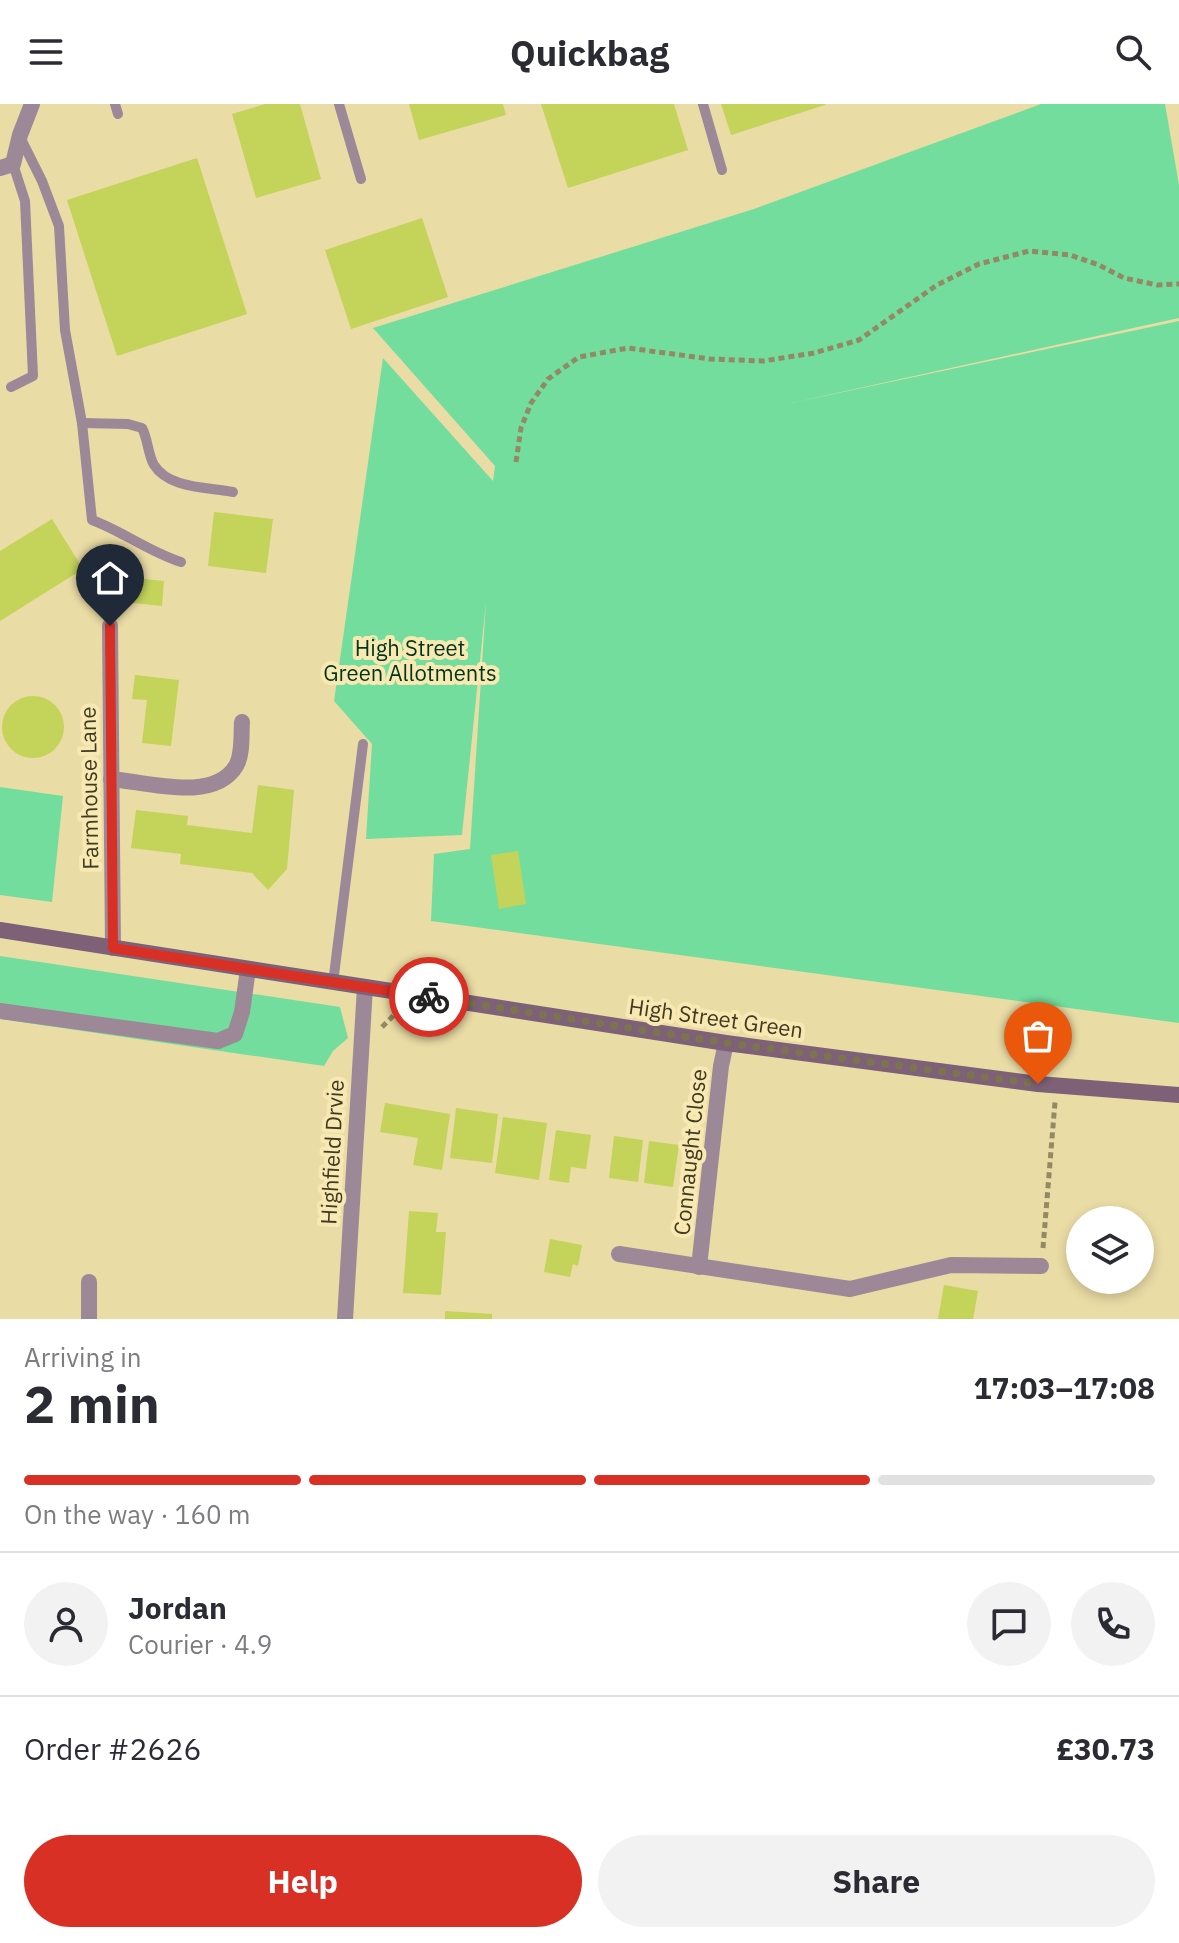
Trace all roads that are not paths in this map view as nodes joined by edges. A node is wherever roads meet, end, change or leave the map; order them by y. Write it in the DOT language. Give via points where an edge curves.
graph roads {
  1 [pos="32,104"];
  2 [pos="339,104"];
  3 [pos="703,104"];
  4 [pos="20,135"];
  5 [pos="6,166"];
  6 [pos="722,170"];
  7 [pos="361,179"];
  8 [pos="11,387"];
  9 [pos="82,423"];
  10 [pos="233,492"];
  11 [pos="181,562"];
  12 [pos="110,626"];
  13 [pos="242,722"];
  14 [pos="363,744"];
  15 [pos="111,779"];
  16 [pos="0,930"];
  17 [pos="113,948"];
  18 [pos="248,969"];
  19 [pos="333,983"];
  20 [pos="365,987"];
  21 [pos="0,1011"];
  22 [pos="726,1043"];
  23 [pos="1179,1095"];
  24 [pos="619,1254"];
  25 [pos="1041,1266"];
  26 [pos="699,1267"];
  27 [pos="89,1282"];
  28 [pos="89,1319"];
  29 [pos="345,1319"];
  1 -- 4 [label="street"];
  2 -- 7 [label="lane"];
  3 -- 6 [label="lane"];
  4 -- 5 [label="street"];
  4 -- 9 [label="lane" via="59,226 65,330"];
  5 -- 8 [label="lane" via="25,201 33,376"];
  9 -- 10 [label="lane" via="142,428 154,464 172,481"];
  9 -- 11 [label="lane" via="92,520"];
  12 -- 15 [label="street, Farmhouse Lane"];
  13 -- 15 [label="street" via="236,766 216,785 201,789"];
  14 -- 19 [label="lane"];
  15 -- 17 [label="street, Farmhouse Lane"];
  16 -- 17 [label="street, High Street Green"];
  17 -- 18 [label="street, High Street Green"];
  18 -- 19 [label="street, High Street Green"];
  18 -- 21 [label="street" via="235,1034 218,1041"];
  19 -- 20 [label="street, High Street Green"];
  20 -- 22 [label="street, High Street Green"];
  20 -- 29 [label="street, Highfield Drvie"];
  22 -- 23 [label="street, High Street Green" via="1056,1085"];
  22 -- 26 [label="street, Connaught Close"];
  24 -- 26 [label="street, Connaught Close"];
  25 -- 26 [label="street, Connaught Close" via="951,1265 850,1289"];
  27 -- 28 [label="street"];
}
